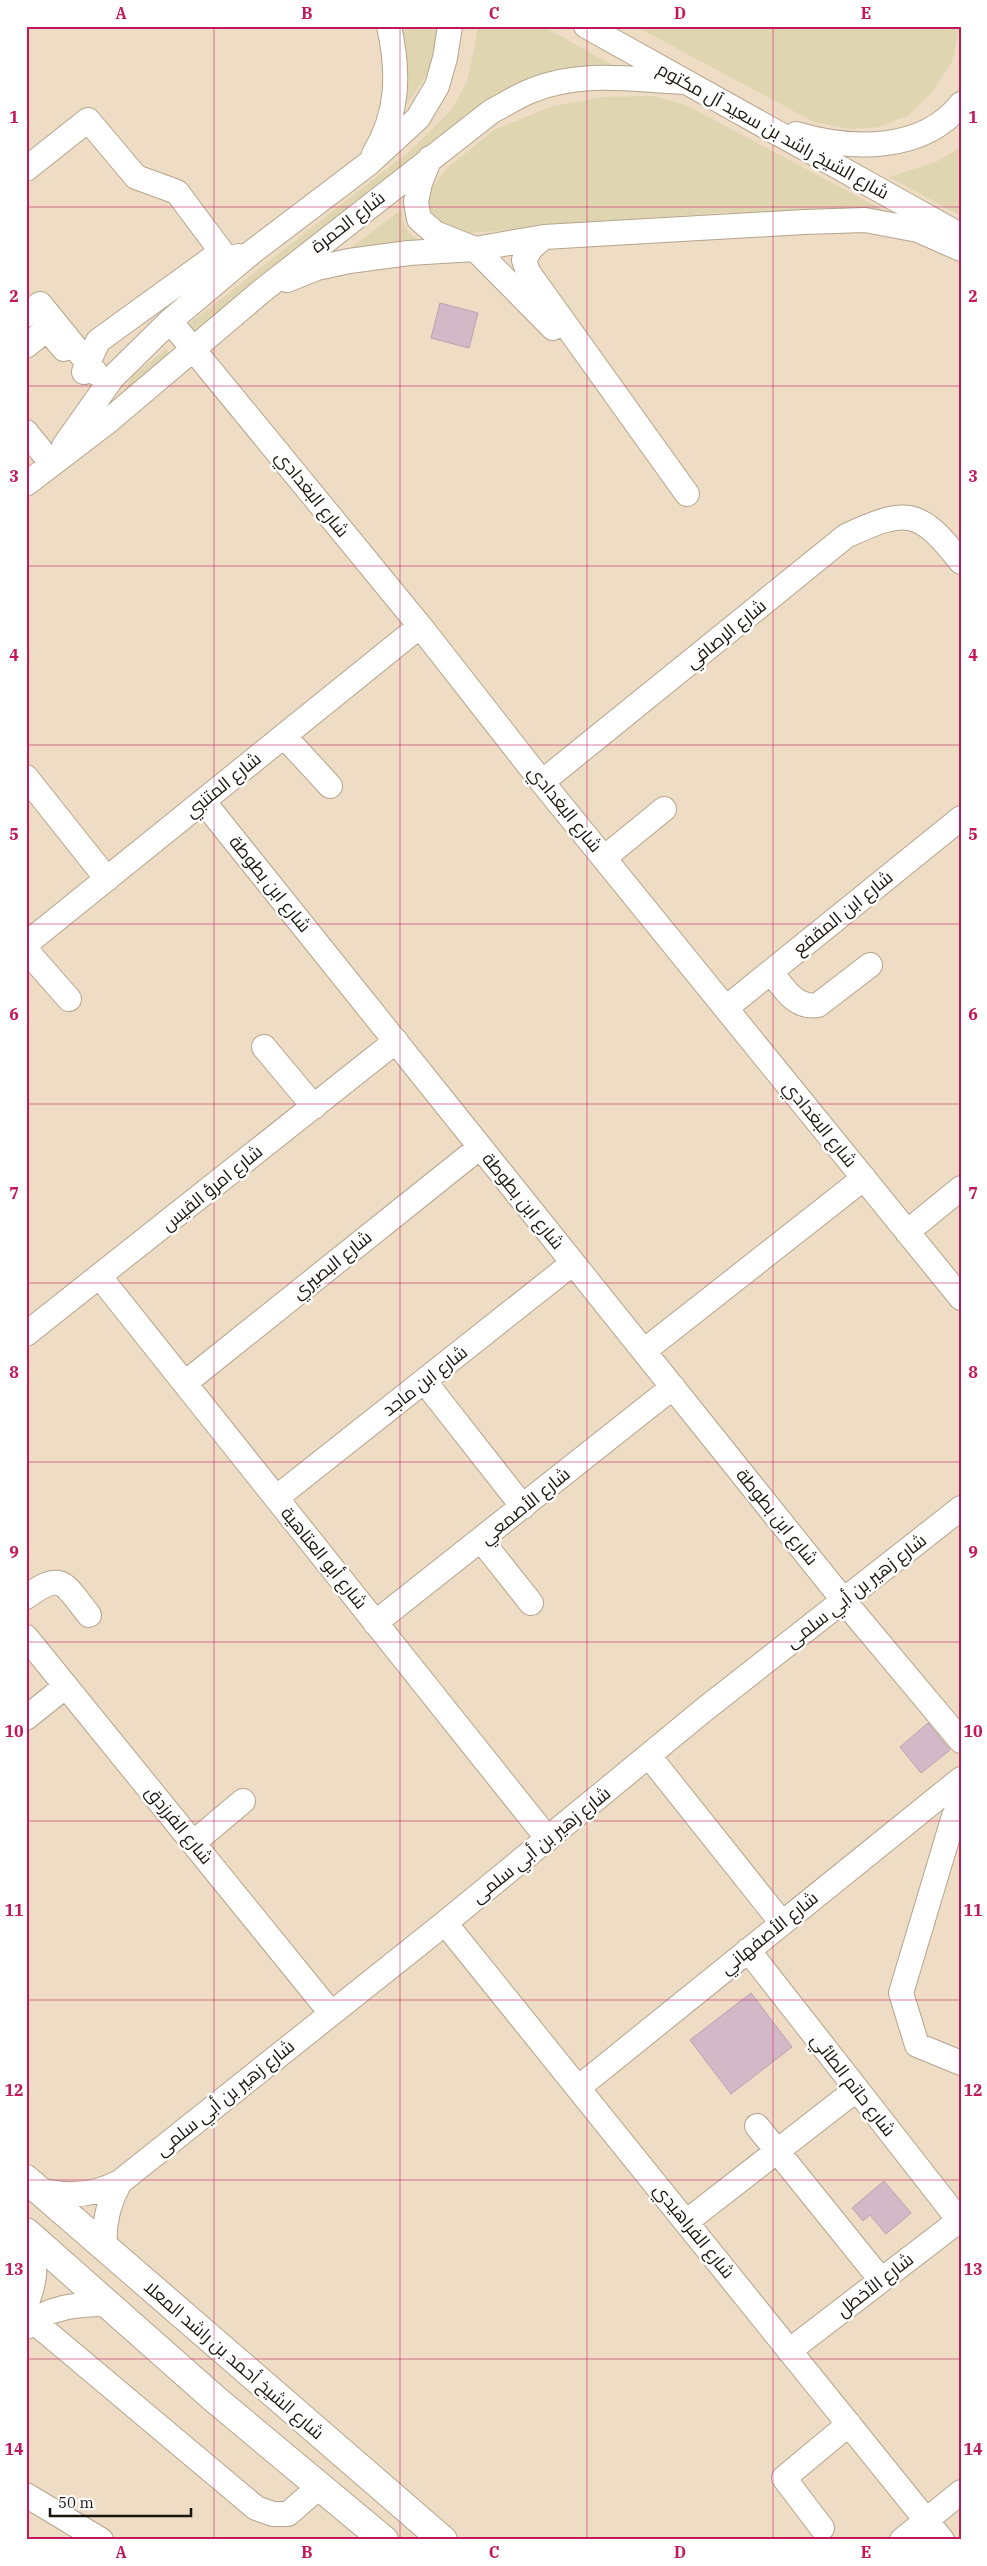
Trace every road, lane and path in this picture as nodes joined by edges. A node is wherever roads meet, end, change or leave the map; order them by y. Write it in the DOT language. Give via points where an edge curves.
graph roads {
  1 [pos="389,26"];
  2 [pos="450,26"];
  3 [pos="586,26"];
  4 [pos="686,82"];
  5 [pos="961,104"];
  6 [pos="760,124"];
  7 [pos="431,157"];
  8 [pos="368,164"];
  9 [pos="26,169"];
  10 [pos="26,181"];
  11 [pos="961,236"];
  12 [pos="544,237"];
  13 [pos="475,249"];
  14 [pos="961,249"];
  15 [pos="252,252"];
  16 [pos="220,258"];
  17 [pos="262,290"];
  18 [pos="26,315"];
  19 [pos="170,321"];
  20 [pos="26,346"];
  21 [pos="194,349"];
  22 [pos="130,358"];
  23 [pos="86,368"];
  24 [pos="602,377"];
  25 [pos="100,394"];
  26 [pos="26,432"];
  27 [pos="52,464"];
  28 [pos="26,484"];
  29 [pos="688,494"];
  30 [pos="961,562"];
  31 [pos="420,626"];
  32 [pos="284,736"];
  33 [pos="26,777"];
  34 [pos="542,782"];
  35 [pos="330,786"];
  36 [pos="203,801"];
  37 [pos="664,809"];
  38 [pos="961,818"];
  39 [pos="604,858"];
  40 [pos="107,879"];
  41 [pos="26,944"];
  42 [pos="26,950"];
  43 [pos="870,965"];
  44 [pos="771,972"];
  45 [pos="69,999"];
  46 [pos="726,1008"];
  47 [pos="396,1041"];
  48 [pos="264,1047"];
  49 [pos="314,1107"];
  50 [pos="480,1146"];
  51 [pos="864,1178"];
  52 [pos="961,1188"];
  53 [pos="907,1232"];
  54 [pos="573,1263"];
  55 [pos="100,1277"];
  56 [pos="961,1298"];
  57 [pos="26,1334"];
  58 [pos="644,1351"];
  59 [pos="425,1382"];
  60 [pos="184,1383"];
  61 [pos="673,1387"];
  62 [pos="276,1498"];
  63 [pos="523,1507"];
  64 [pos="961,1508"];
  65 [pos="481,1540"];
  66 [pos="26,1597"];
  67 [pos="844,1601"];
  68 [pos="531,1603"];
  69 [pos="88,1615"];
  70 [pos="375,1623"];
  71 [pos="26,1637"];
  72 [pos="66,1686"];
  73 [pos="26,1718"];
  74 [pos="961,1742"];
  75 [pos="648,1756"];
  76 [pos="961,1779"];
  77 [pos="243,1801"];
  78 [pos="961,1802"];
  79 [pos="548,1839"];
  80 [pos="193,1842"];
  81 [pos="445,1923"];
  82 [pos="782,1923"];
  83 [pos="748,1950"];
  84 [pos="331,2013"];
  85 [pos="961,2063"];
  86 [pos="578,2088"];
  87 [pos="856,2089"];
  88 [pos="757,2126"];
  89 [pos="778,2151"];
  90 [pos="120,2182"];
  91 [pos="32,2184"];
  92 [pos="960,2220"];
  93 [pos="686,2222"];
  94 [pos="26,2232"];
  95 [pos="26,2239"];
  96 [pos="105,2248"];
  97 [pos="881,2280"];
  98 [pos="105,2304"];
  99 [pos="28,2317"];
  100 [pos="790,2351"];
  101 [pos="849,2424"];
  102 [pos="320,2486"];
  103 [pos="961,2492"];
  104 [pos="26,2495"];
  105 [pos="926,2520"];
  106 [pos="822,2528"];
  107 [pos="375,2536"];
  108 [pos="101,2540"];
  109 [pos="443,2540"];
  110 [pos="902,2540"];
  111 [pos="942,2540"];
  1 -- 8 [label="street" via="396,57 395,98 385,137"];
  2 -- 8 [label="street, شارع الحمرة" via="437,86 418,118"];
  3 -- 4 [label="street, شارع الشيخ راشد بن سعيد آل مكتوم"];
  4 -- 6 [label="street, شارع الشيخ راشد بن سعيد آل مكتوم"];
  4 -- 7 [label="street, شارع الحمرة" via="606,76 569,79 533,90 492,111"];
  5 -- 6 [label="street" via="930,132 892,144 821,142"];
  6 -- 11 [label="street, شارع الشيخ راشد بن سعيد آل مكتوم"];
  7 -- 13 [label="street" via="416,202 419,219 435,233"];
  7 -- 17 [label="street, شارع الحمرة"];
  8 -- 15 [label="street, شارع الحمرة"];
  9 -- 16 [label="street" via="88,120 136,177 177,192"];
  10 -- 16 [label="street" via="86,136 128,188 170,200"];
  12 -- 13 [label="street"];
  12 -- 14 [label="street" via="866,220 918,230"];
  12 -- 24 [label="street" via="531,248 524,260 528,272"];
  13 -- 17 [label="street" via="350,261 317,268"];
  13 -- 24 [label="street"];
  15 -- 16 [label="street"];
  15 -- 19 [label="street, شارع الحمرة"];
  16 -- 23 [label="street" via="98,342"];
  17 -- 21 [label="street, شارع الحمرة"];
  18 -- 23 [label="street" via="40,304"];
  19 -- 21 [label="street, شارع البغدادي"];
  19 -- 22 [label="street, شارع الحمرة"];
  20 -- 23 [label="street" via="48,329"];
  21 -- 27 [label="street, شارع الحمرة"];
  21 -- 31 [label="street, شارع البغدادي"];
  22 -- 23 [label="street" via="98,374"];
  22 -- 25 [label="street, شارع الحمرة"];
  23 -- 25 [label="street"];
  24 -- 29 [label="street"];
  25 -- 27 [label="street, شارع الحمرة"];
  26 -- 27 [label="street"];
  27 -- 28 [label="street, شارع الحمرة"];
  30 -- 34 [label="street, شارع الرصافي" via="943,539 921,522 902,516 880,520 846,536"];
  31 -- 32 [label="street, شارع المتنبي"];
  31 -- 34 [label="street, شارع البغدادي"];
  32 -- 35 [label="street"];
  32 -- 36 [label="street, شارع المتنبي"];
  33 -- 40 [label="street"];
  34 -- 39 [label="street, شارع البغدادي"];
  36 -- 40 [label="street, شارع المتنبي"];
  36 -- 47 [label="street, شارع ابن بطوطة"];
  37 -- 39 [label="street"];
  38 -- 44 [label="street, شارع ابن المقفع"];
  39 -- 46 [label="street, شارع البغدادي"];
  40 -- 41 [label="street, شارع المتنبي"];
  42 -- 45 [label="street"];
  43 -- 44 [label="street" via="818,1005 811,1006 793,999"];
  44 -- 46 [label="street, شارع ابن المقفع"];
  46 -- 51 [label="street, شارع البغدادي"];
  47 -- 49 [label="street, شارع امرؤ القيس"];
  47 -- 50 [label="street, شارع ابن بطوطة"];
  48 -- 49 [label="street"];
  49 -- 55 [label="street, شارع امرؤ القيس"];
  50 -- 54 [label="street, شارع ابن بطوطة"];
  50 -- 60 [label="street, شارع البصيري"];
  51 -- 53 [label="street, شارع البغدادي"];
  51 -- 58 [label="street"];
  52 -- 53 [label="street"];
  53 -- 56 [label="street, شارع البغدادي"];
  54 -- 58 [label="street, شارع ابن بطوطة"];
  54 -- 59 [label="street, شارع ابن ماجد"];
  55 -- 57 [label="street, شارع امرؤ القيس"];
  55 -- 60 [label="street, شارع أبو العتاهية"];
  58 -- 61 [label="street, شارع ابن بطوطة"];
  59 -- 62 [label="street, شارع ابن ماجد"];
  59 -- 63 [label="street"];
  60 -- 62 [label="street, شارع أبو العتاهية"];
  61 -- 63 [label="street, شارع الأصمعي"];
  61 -- 67 [label="street, شارع ابن بطوطة"];
  62 -- 70 [label="street, شارع أبو العتاهية"];
  63 -- 65 [label="street, شارع الأصمعي"];
  64 -- 67 [label="street, شارع زهير بن أبي سلمى"];
  65 -- 68 [label="street"];
  65 -- 70 [label="street, شارع الأصمعي"];
  66 -- 69 [label="street" via="46,1583 58,1582 67,1587"];
  67 -- 74 [label="street, شارع ابن بطوطة"];
  67 -- 75 [label="street, شارع زهير بن أبي سلمى"];
  70 -- 79 [label="street, شارع أبو العتاهية"];
  71 -- 72 [label="street, شارع الفرزدق"];
  72 -- 73 [label="street"];
  72 -- 80 [label="street, شارع الفرزدق"];
  75 -- 79 [label="street, شارع زهير بن أبي سلمى"];
  75 -- 82 [label="street"];
  76 -- 82 [label="street, شارع الأصفهاني"];
  77 -- 80 [label="street"];
  78 -- 85 [label="street" via="901,1993 917,2045"];
  79 -- 81 [label="street, شارع زهير بن أبي سلمى"];
  80 -- 84 [label="street, شارع الفرزدق"];
  81 -- 84 [label="street, شارع زهير بن أبي سلمى"];
  81 -- 86 [label="street, شارع الفراهيدي"];
  82 -- 83 [label="street, شارع الأصفهاني"];
  83 -- 86 [label="street, شارع الأصفهاني"];
  83 -- 87 [label="street, شارع حاتم الطائي"];
  84 -- 90 [label="street, شارع زهير بن أبي سلمى"];
  86 -- 93 [label="street, شارع الفراهيدي"];
  87 -- 89 [label="street"];
  87 -- 92 [label="street, شارع حاتم الطائي"];
  88 -- 89 [label="street"];
  89 -- 93 [label="street"];
  89 -- 97 [label="street"];
  90 -- 91 [label="street, شارع زهير بن أبي سلمى" via="108,2189 80,2195 51,2193"];
  90 -- 96 [label="street, شارع زهير بن أبي سلمى" via="106,2214"];
  91 -- 96 [label="main road, شارع الشيخ أحمد بن راشد المعلا"];
  92 -- 97 [label="street, شارع الأخطل"];
  93 -- 100 [label="street, شارع الفراهيدي"];
  94 -- 98 [label="main road"];
  95 -- 99 [label="street" via="35,2262"];
  96 -- 109 [label="main road, شارع الشيخ أحمد بن راشد المعلا"];
  97 -- 100 [label="street, شارع الأخطل"];
  98 -- 99 [label="street" via="61,2308"];
  98 -- 102 [label="main road"];
  99 -- 102 [label="street" via="256,2508 273,2514 288,2514"];
  100 -- 101 [label="street, شارع الفراهيدي"];
  101 -- 105 [label="street, شارع الفراهيدي"];
  101 -- 106 [label="street" via="784,2478"];
  102 -- 107 [label="main road"];
  103 -- 105 [label="street"];
  104 -- 108 [label="street"];
  105 -- 110 [label="street"];
  105 -- 111 [label="street, شارع الفراهيدي"];
}
